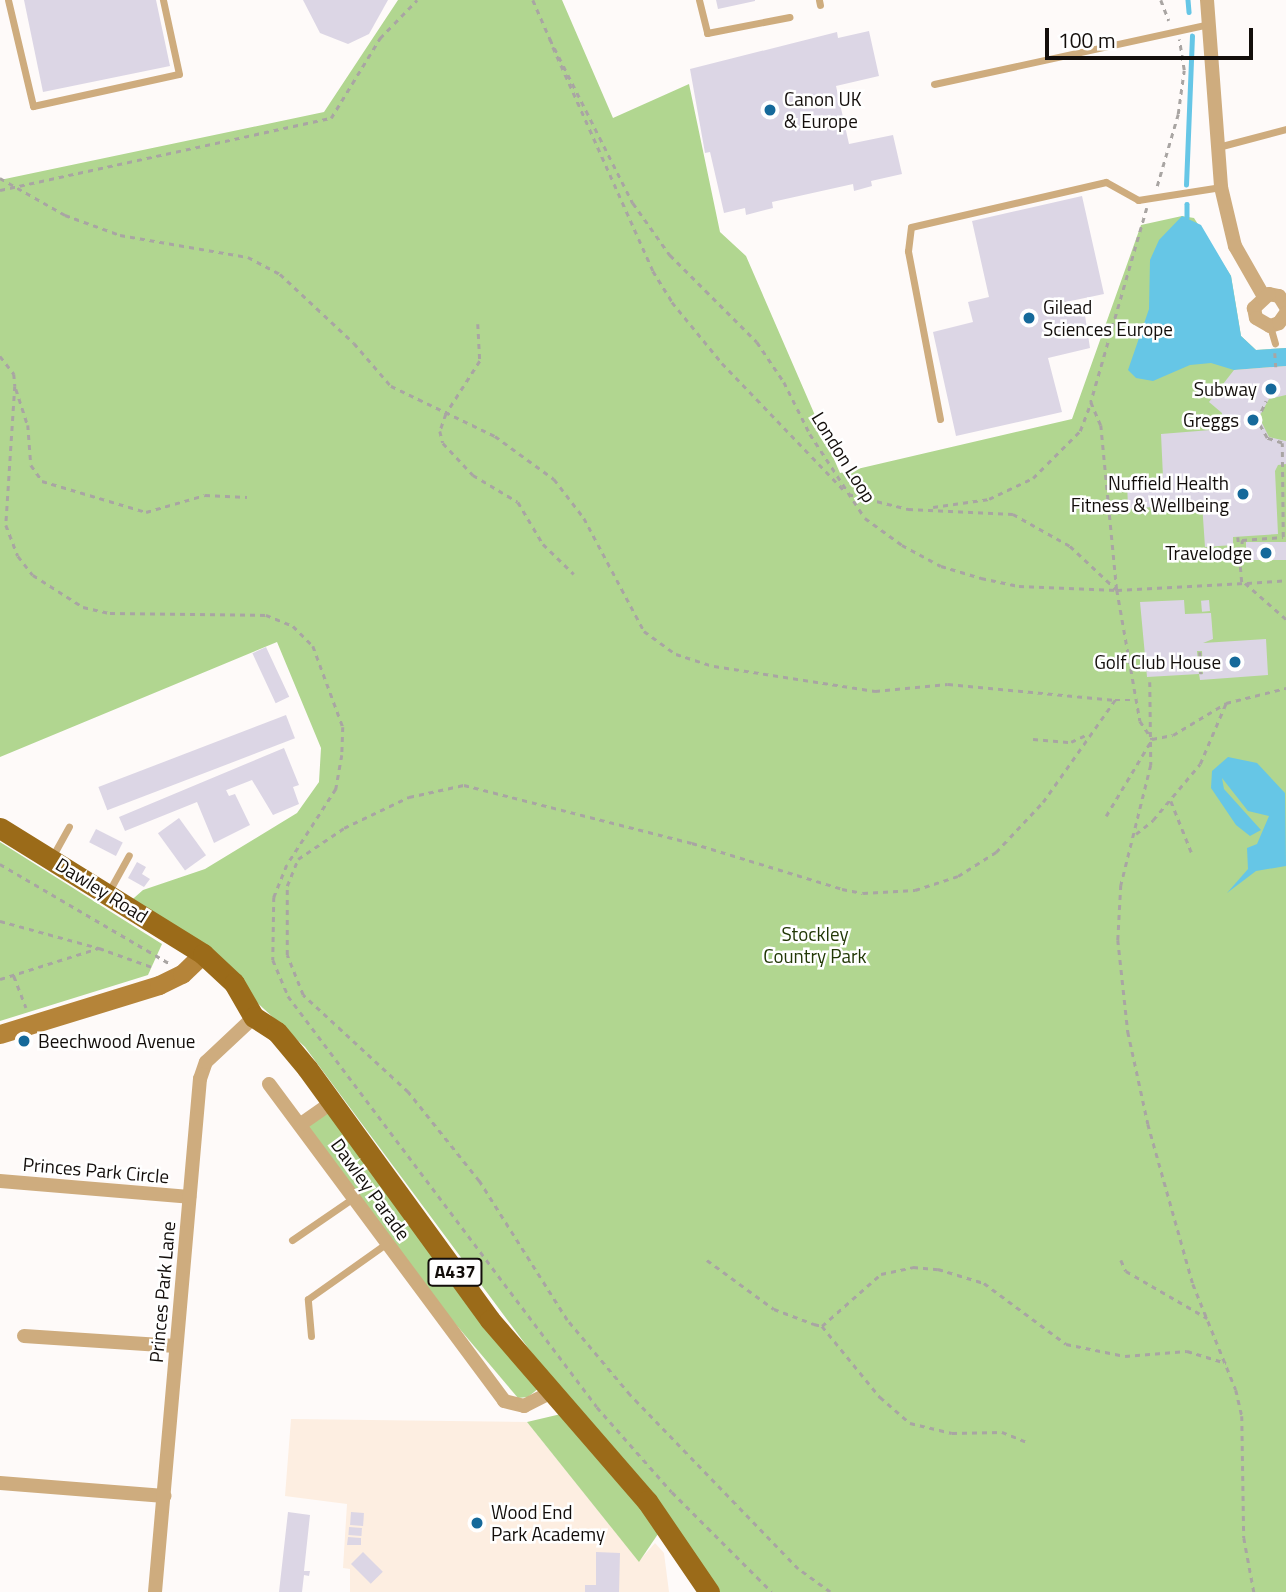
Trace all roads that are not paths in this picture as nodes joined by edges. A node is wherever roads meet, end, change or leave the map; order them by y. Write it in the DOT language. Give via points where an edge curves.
graph roads {
  1 [pos="8,0"];
  2 [pos="163,0"];
  3 [pos="699,0"];
  4 [pos="1207,0"];
  5 [pos="789,17"];
  6 [pos="1209,24"];
  7 [pos="934,84"];
  8 [pos="1286,129"];
  9 [pos="1218,147"];
  10 [pos="1221,187"];
  11 [pos="1263,295"];
  12 [pos="1286,306"];
  13 [pos="1286,313"];
  14 [pos="1269,326"];
  15 [pos="1275,343"];
  16 [pos="940,419"];
  17 [pos="69,827"];
  18 [pos="0,828"];
  19 [pos="129,855"];
  20 [pos="51,859"];
  21 [pos="107,894"];
  22 [pos="203,954"];
  23 [pos="254,1017"];
  24 [pos="0,1034"];
  25 [pos="269,1084"];
  26 [pos="332,1102"];
  27 [pos="302,1124"];
  28 [pos="0,1181"];
  29 [pos="189,1197"];
  30 [pos="354,1198"];
  31 [pos="292,1240"];
  32 [pos="387,1243"];
  33 [pos="24,1336"];
  34 [pos="311,1336"];
  35 [pos="176,1346"];
  36 [pos="552,1392"];
  37 [pos="0,1483"];
  38 [pos="164,1496"];
  39 [pos="155,1592"];
  40 [pos="709,1592"];
  1 -- 2 [label="lane" via="33,106 179,74"];
  3 -- 5 [label="lane" via="707,33"];
  4 -- 6 [label="street"];
  6 -- 7 [label="lane"];
  6 -- 9 [label="street"];
  8 -- 9 [label="lane"];
  9 -- 10 [label="street"];
  10 -- 11 [label="street" via="1235,246"];
  10 -- 16 [label="lane" via="1152,201 1138,200 1106,182 911,226 908,251"];
  11 -- 12 [label="street" via="1279,296"];
  11 -- 14 [label="street" via="1254,313"];
  13 -- 14 [label="street" via="1279,323"];
  14 -- 15 [label="lane"];
  17 -- 20 [label="lane"];
  18 -- 20 [label="main road, Dawley Road / A437"];
  19 -- 21 [label="lane"];
  20 -- 21 [label="main road, Dawley Road / A437"];
  21 -- 22 [label="main road, Dawley Road / A437"];
  22 -- 23 [label="main road, A437" via="239,988"];
  22 -- 24 [label="street" via="182,974 159,985"];
  23 -- 26 [label="main road, A437" via="284,1039"];
  23 -- 29 [label="street, Princes Park Lane" via="203,1066"];
  25 -- 27 [label="street, Dawley Parade"];
  26 -- 27 [label="street"];
  26 -- 36 [label="main road, A437" via="473,1298"];
  27 -- 30 [label="street, Dawley Parade"];
  28 -- 29 [label="street, Princes Park Circle"];
  29 -- 35 [label="street, Princes Park Lane"];
  30 -- 31 [label="lane"];
  30 -- 32 [label="street, Dawley Parade"];
  32 -- 34 [label="lane" via="308,1299"];
  32 -- 36 [label="street, Dawley Parade" via="504,1401 524,1406"];
  33 -- 35 [label="street"];
  35 -- 38 [label="street, Princes Park Lane"];
  36 -- 40 [label="main road, A437" via="648,1501"];
  37 -- 38 [label="street"];
  38 -- 39 [label="street, Princes Park Lane"];
}
